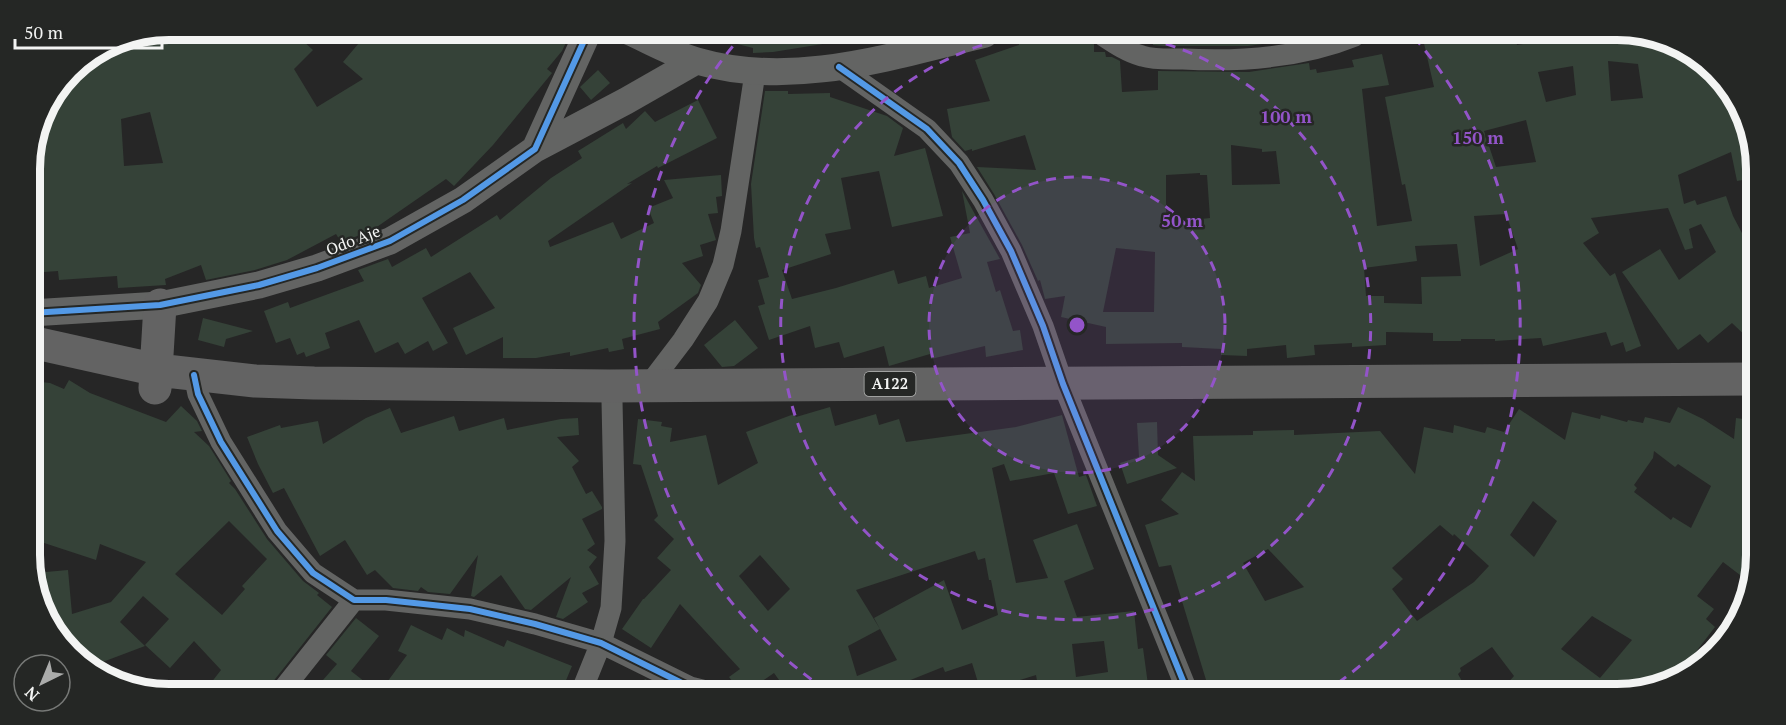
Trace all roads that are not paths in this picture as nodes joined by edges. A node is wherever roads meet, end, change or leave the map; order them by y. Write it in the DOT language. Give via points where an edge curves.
graph roads {
  1 [pos="956,40"];
  2 [pos="1109,40"];
  3 [pos="1345,40"];
  4 [pos="584,41"];
  5 [pos="650,41"];
  6 [pos="696,61"];
  7 [pos="839,67"];
  8 [pos="754,73"];
  9 [pos="535,149"];
  10 [pos="160,305"];
  11 [pos="41,312"];
  12 [pos="41,345"];
  13 [pos="40,364"];
  14 [pos="156,379"];
  15 [pos="1746,379"];
  16 [pos="196,385"];
  17 [pos="648,386"];
  18 [pos="1066,392"];
  19 [pos="1746,394"];
  20 [pos="612,401"];
  21 [pos="354,600"];
  22 [pos="601,643"];
  23 [pos="287,684"];
  24 [pos="584,684"];
  25 [pos="684,684"];
  26 [pos="1184,684"];
  1 -- 7 [label="street"];
  2 -- 3 [label="street" via="1142,57 1216,61 1275,57"];
  4 -- 9 [label="street"];
  5 -- 6 [label="street"];
  6 -- 8 [label="street"];
  6 -- 9 [label="street, Odo Aje"];
  7 -- 8 [label="street"];
  7 -- 18 [label="street" via="927,129 959,163 1011,251"];
  8 -- 17 [label="street" via="723,265 708,301"];
  9 -- 10 [label="street, Odo Aje" via="463,200 390,241 260,285"];
  10 -- 11 [label="street, Odo Aje"];
  10 -- 14 [label="highway"];
  12 -- 14 [label="highway, A122"];
  13 -- 14 [label="highway, A122" via="114,382"];
  14 -- 16 [label="highway, A122"];
  15 -- 18 [label="highway, A122"];
  16 -- 17 [label="highway, A122" via="255,381"];
  16 -- 20 [label="highway, A122" via="293,400"];
  16 -- 21 [label="street" via="221,442 277,531 313,573"];
  17 -- 18 [label="highway, A122"];
  18 -- 19 [label="highway, A122"];
  18 -- 20 [label="highway, A122"];
  18 -- 26 [label="street"];
  20 -- 22 [label="street" via="615,541 611,608"];
  21 -- 22 [label="street" via="470,609"];
  21 -- 23 [label="street"];
  22 -- 24 [label="street"];
  22 -- 25 [label="street"];
}
